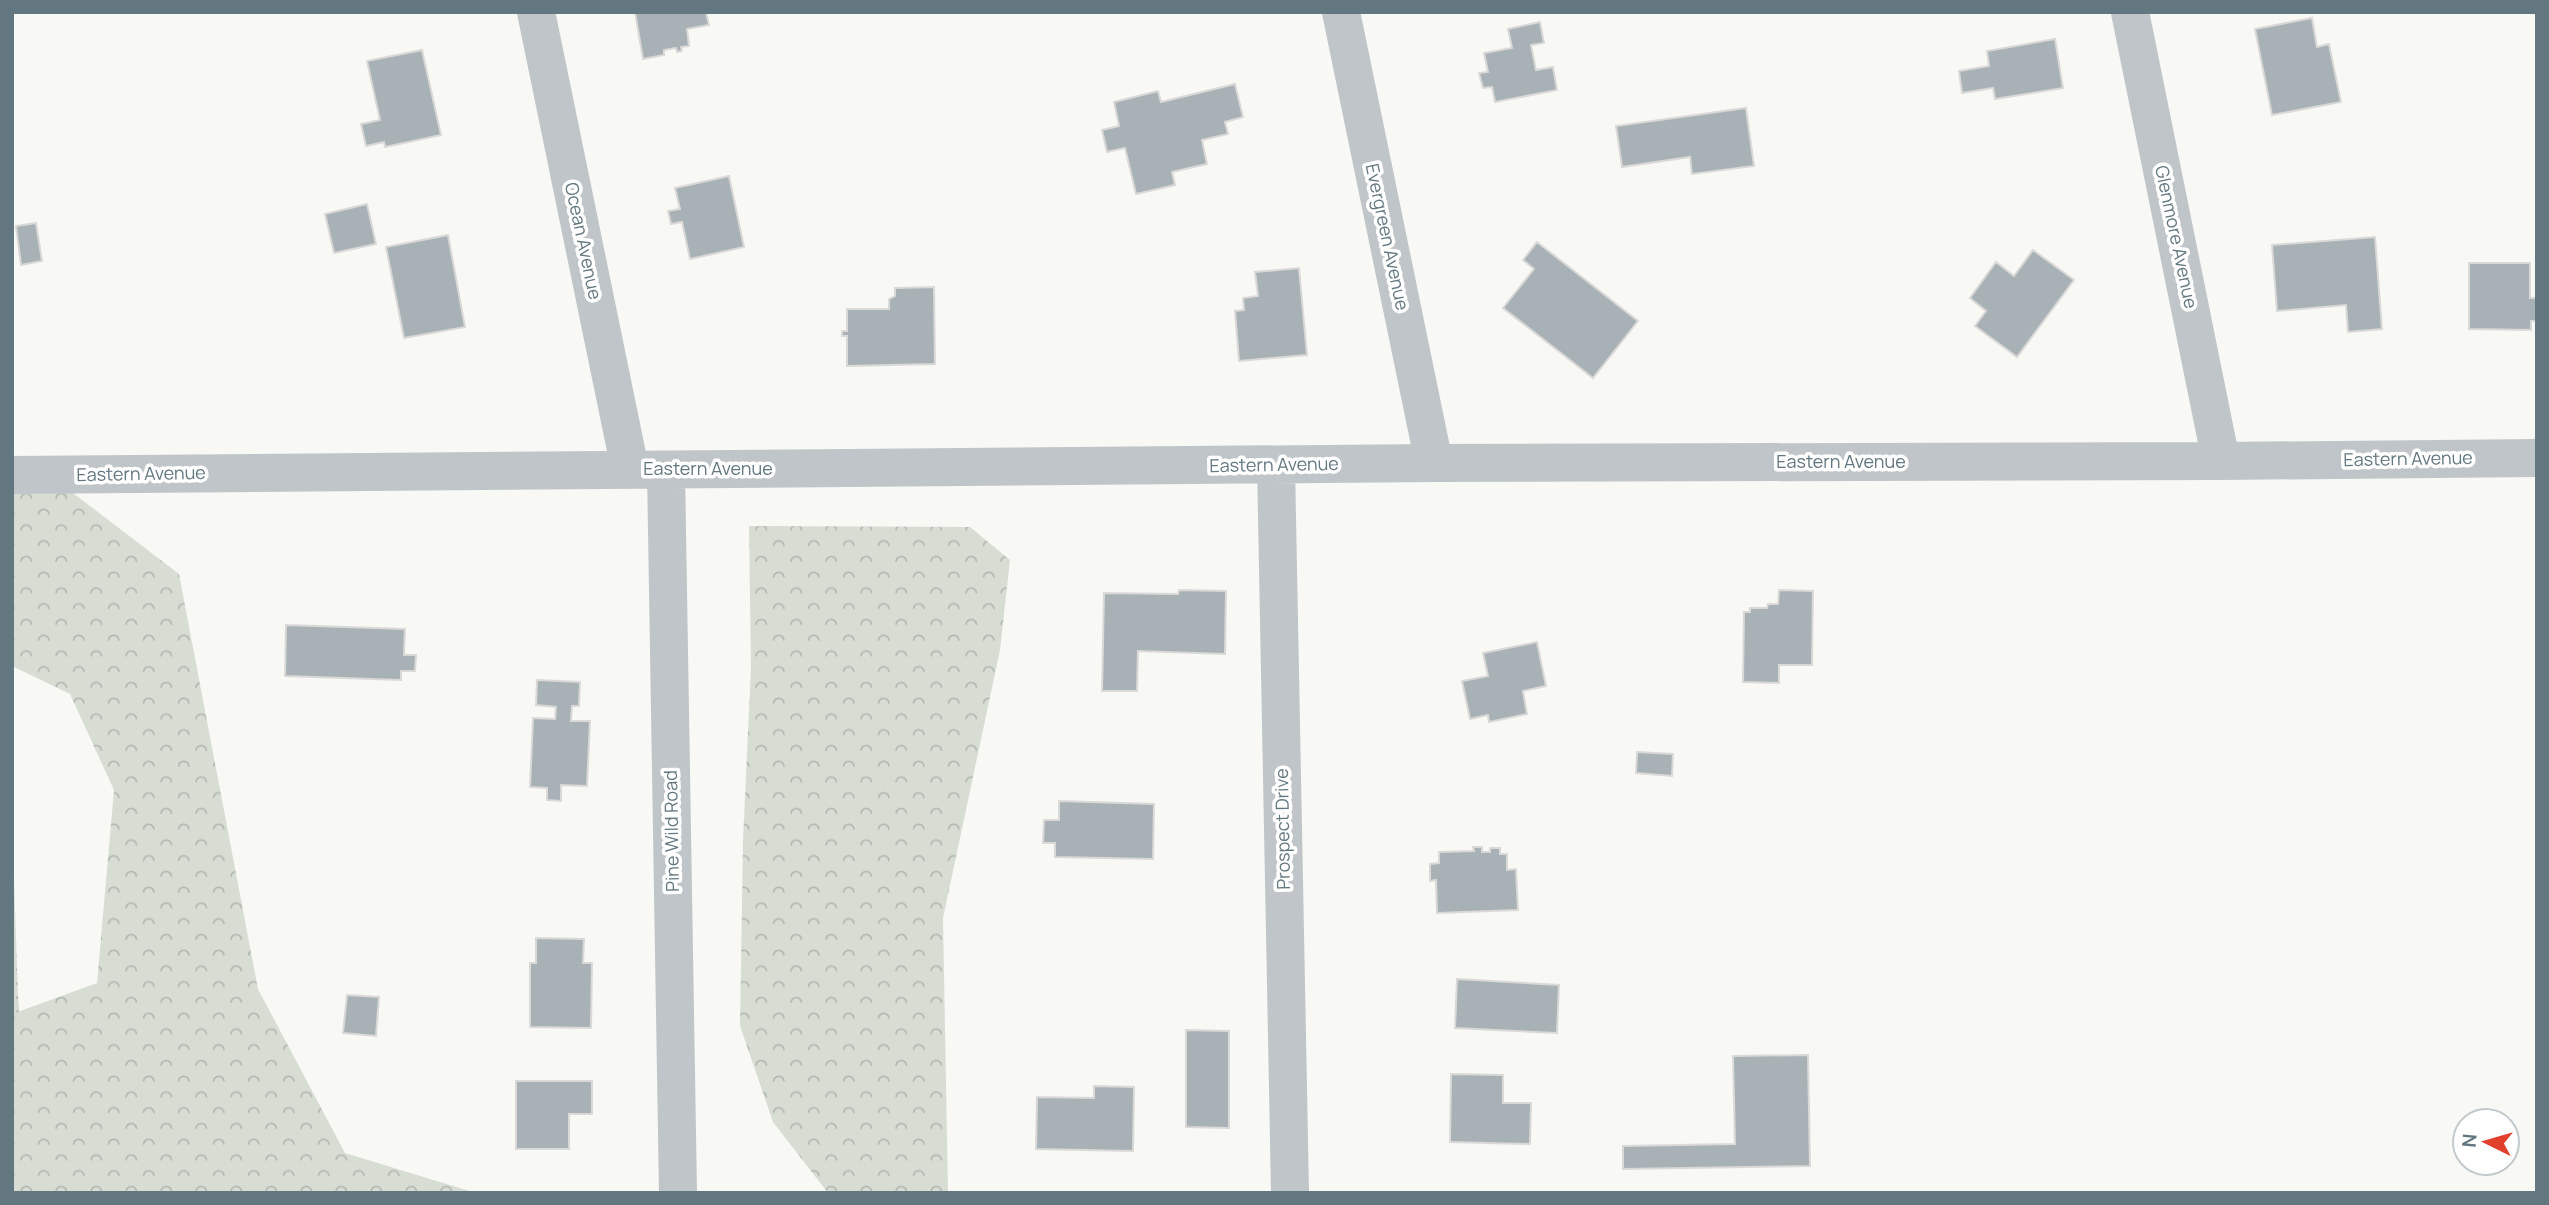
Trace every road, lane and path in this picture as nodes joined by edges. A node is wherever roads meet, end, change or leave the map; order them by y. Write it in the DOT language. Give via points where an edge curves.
graph roads {
  1 [pos="536,12"];
  2 [pos="1341,12"];
  3 [pos="2130,12"];
  4 [pos="2537,458"];
  5 [pos="2221,461"];
  6 [pos="1434,463"];
  7 [pos="1276,465"];
  8 [pos="648,470"];
  9 [pos="12,475"];
  10 [pos="678,1193"];
  11 [pos="1290,1193"];
  1 -- 8 [label="street, Ocean Avenue"];
  2 -- 6 [label="street, Evergreen Avenue"];
  3 -- 5 [label="street, Glenmore Avenue"];
  4 -- 5 [label="street, Eastern Avenue"];
  5 -- 6 [label="street, Eastern Avenue"];
  6 -- 7 [label="street, Eastern Avenue"];
  7 -- 8 [label="street, Eastern Avenue"];
  7 -- 11 [label="street, Prospect Drive"];
  8 -- 9 [label="street, Eastern Avenue"];
  8 -- 10 [label="street, Pine Wild Road"];
}
